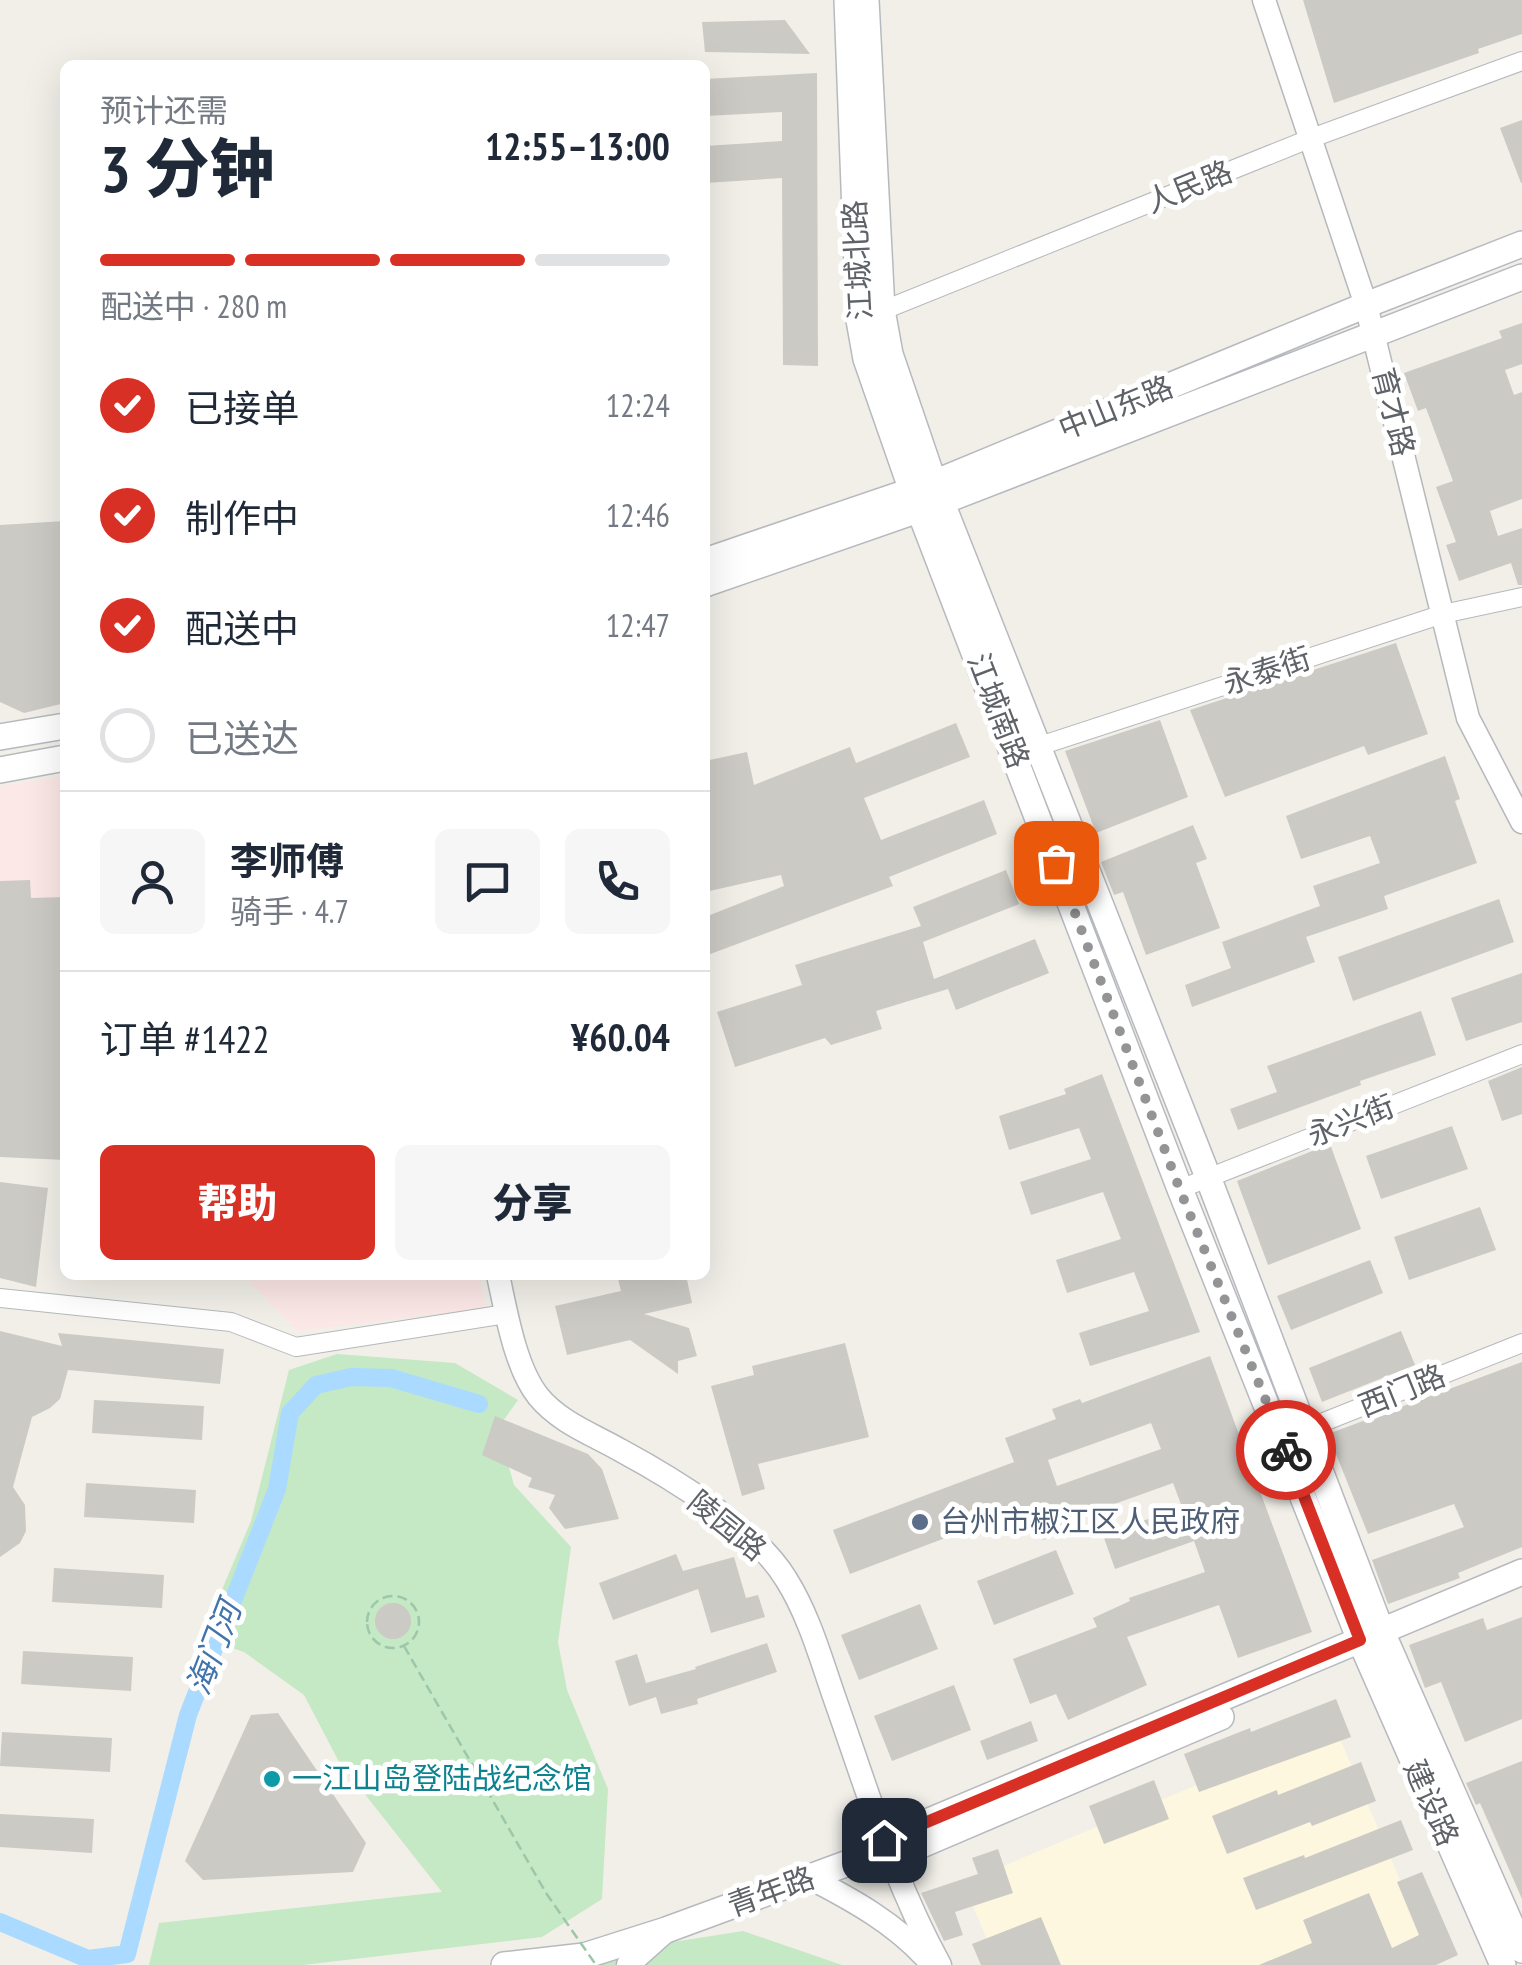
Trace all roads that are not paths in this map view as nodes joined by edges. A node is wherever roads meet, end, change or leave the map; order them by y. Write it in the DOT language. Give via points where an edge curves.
graph roads {
  1 [pos="847,0"];
  2 [pos="866,0"];
  3 [pos="1264,0"];
  4 [pos="1522,61"];
  5 [pos="1309,139"];
  6 [pos="1522,244"];
  7 [pos="1522,276"];
  8 [pos="1366,304"];
  9 [pos="870,315"];
  10 [pos="1373,333"];
  11 [pos="927,497"];
  12 [pos="710,559"];
  13 [pos="710,582"];
  14 [pos="1522,597"];
  15 [pos="1442,614"];
  16 [pos="60,727"];
  17 [pos="0,738"];
  18 [pos="1026,750"];
  19 [pos="60,759"];
  20 [pos="0,770"];
  21 [pos="1522,822"];
  22 [pos="1522,1054"];
  23 [pos="1208,1176"];
  24 [pos="1180,1190"];
  25 [pos="499,1280"];
  26 [pos="0,1298"];
  27 [pos="506,1314"];
  28 [pos="1522,1343"];
  29 [pos="1292,1434"];
  30 [pos="1522,1572"];
  31 [pos="1522,1589"];
  32 [pos="1373,1642"];
  33 [pos="882,1851"];
  34 [pos="810,1878"];
  35 [pos="666,1930"];
  36 [pos="1507,1958"];
  37 [pos="504,1965"];
  38 [pos="628,1965"];
  39 [pos="936,1965"];
  1 -- 9 [label="main road, 江城北路"];
  2 -- 9 [label="main road, 江城北路"];
  3 -- 5 [label="street, 育才路"];
  4 -- 5 [label="street, 人民路"];
  5 -- 8 [label="street, 育才路"];
  5 -- 9 [label="street, 人民路"];
  6 -- 8 [label="main road, 中山东路"];
  7 -- 10 [label="main road, 中山东路"];
  8 -- 10 [label="street, 育才路"];
  8 -- 11 [label="main road, 中山东路"];
  9 -- 11 [label="main road, 江城北路" via="890,354"];
  10 -- 11 [label="main road, 中山东路"];
  10 -- 15 [label="street, 育才路"];
  11 -- 12 [label="main road, 中山东路"];
  11 -- 13 [label="main road, 中山东路"];
  11 -- 18 [label="main road, 江城南路"];
  14 -- 15 [label="street, 永泰街"];
  15 -- 18 [label="street, 永泰街"];
  15 -- 21 [label="street, 育才路" via="1468,718"];
  16 -- 17 [label="main road"];
  18 -- 23 [label="main road, 江城南路"];
  18 -- 24 [label="main road, 江城南路"];
  19 -- 20 [label="main road"];
  22 -- 23 [label="street, 永兴街"];
  23 -- 24 [label="street, 永兴街"];
  23 -- 29 [label="main road, 江城南路"];
  24 -- 29 [label="main road, 江城南路"];
  25 -- 27 [label="street, 陵园路"];
  26 -- 27 [label="street" via="232,1322 296,1347"];
  27 -- 33 [label="street, 陵园路" via="537,1395 562,1419 719,1513 786,1578 811,1631"];
  28 -- 29 [label="street, 西门路"];
  29 -- 32 [label="main road, 江城南路"];
  30 -- 32 [label="main road, 青年路"];
  31 -- 32 [label="main road"];
  32 -- 33 [label="main road, 青年路"];
  32 -- 36 [label="main road, 建设路"];
  33 -- 34 [label="main road, 青年路"];
  33 -- 39 [label="street, 陵园路"];
  34 -- 35 [label="main road, 青年路"];
  34 -- 39 [label="street" via="863,1906"];
  35 -- 37 [label="main road, 青年路" via="584,1956"];
  35 -- 38 [label="street"];
}
